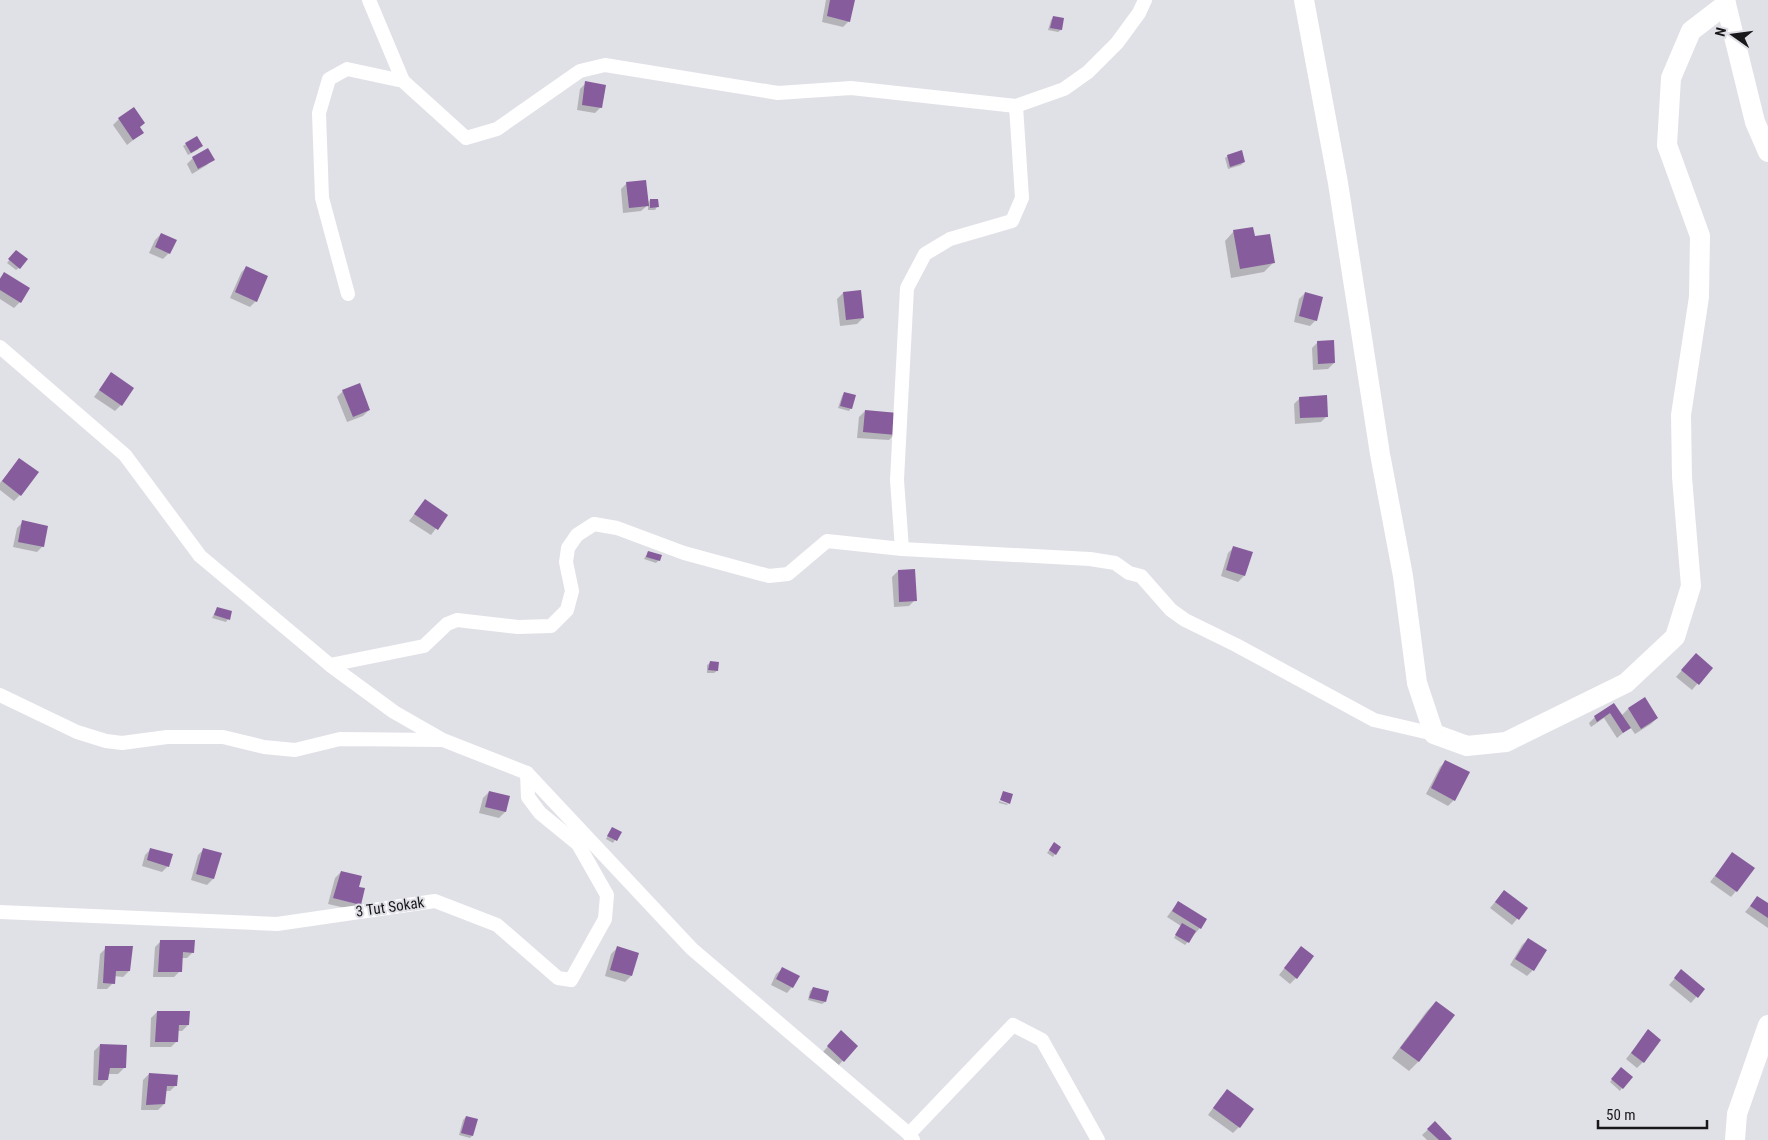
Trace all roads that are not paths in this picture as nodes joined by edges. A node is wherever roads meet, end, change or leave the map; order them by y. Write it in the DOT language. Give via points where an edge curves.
graph roads {
  1 [pos="369,0"];
  2 [pos="1145,0"];
  3 [pos="1304,0"];
  4 [pos="1725,2"];
  5 [pos="403,81"];
  6 [pos="1016,106"];
  7 [pos="1768,152"];
  8 [pos="348,294"];
  9 [pos="0,347"];
  10 [pos="902,549"];
  11 [pos="330,666"];
  12 [pos="0,695"];
  13 [pos="1434,734"];
  14 [pos="443,740"];
  15 [pos="528,772"];
  16 [pos="0,912"];
  17 [pos="1768,1025"];
  18 [pos="911,1137"];
  19 [pos="1098,1140"];
  20 [pos="1735,1140"];
  1 -- 5 [label="street"];
  2 -- 6 [label="street" via="1116,44 1088,72 1064,89"];
  3 -- 13 [label="street" via="1338,183 1380,454 1403,576 1417,683"];
  4 -- 7 [label="street" via="1755,122"];
  4 -- 13 [label="street" via="1691,31 1671,78 1667,145 1700,236 1699,297 1681,415 1682,477 1691,586 1675,637 1626,683 1506,742 1467,746"];
  5 -- 6 [label="street" via="466,138 497,129 580,71 605,64 778,93 851,88"];
  5 -- 8 [label="street" via="347,69 329,79 319,113 322,198"];
  6 -- 10 [label="street" via="1022,198 1012,222 950,239 925,254 907,288 897,480"];
  9 -- 11 [label="street" via="125,455 200,556"];
  10 -- 11 [label="street" via="827,540 788,574 769,576 684,553 618,528 594,524 577,535 568,548 566,562 572,591 567,610 551,626 518,627 457,620 447,624 424,646"];
  10 -- 13 [label="street" via="1115,563 1129,573 1141,576 1171,610 1185,620 1374,720"];
  11 -- 14 [label="street" via="394,712"];
  12 -- 14 [label="street" via="78,732 122,743 166,737 223,737 264,747 295,750 340,739"];
  14 -- 15 [label="street"];
  15 -- 16 [label="street, 3 Tut Sokak" via="528,797 540,813 578,844 607,895 605,920 571,980 558,978 497,925 436,900 277,924"];
  15 -- 18 [label="street" via="692,949"];
  17 -- 20 [label="street" via="1737,1114"];
  18 -- 19 [label="street" via="1013,1025 1042,1040"];
}
